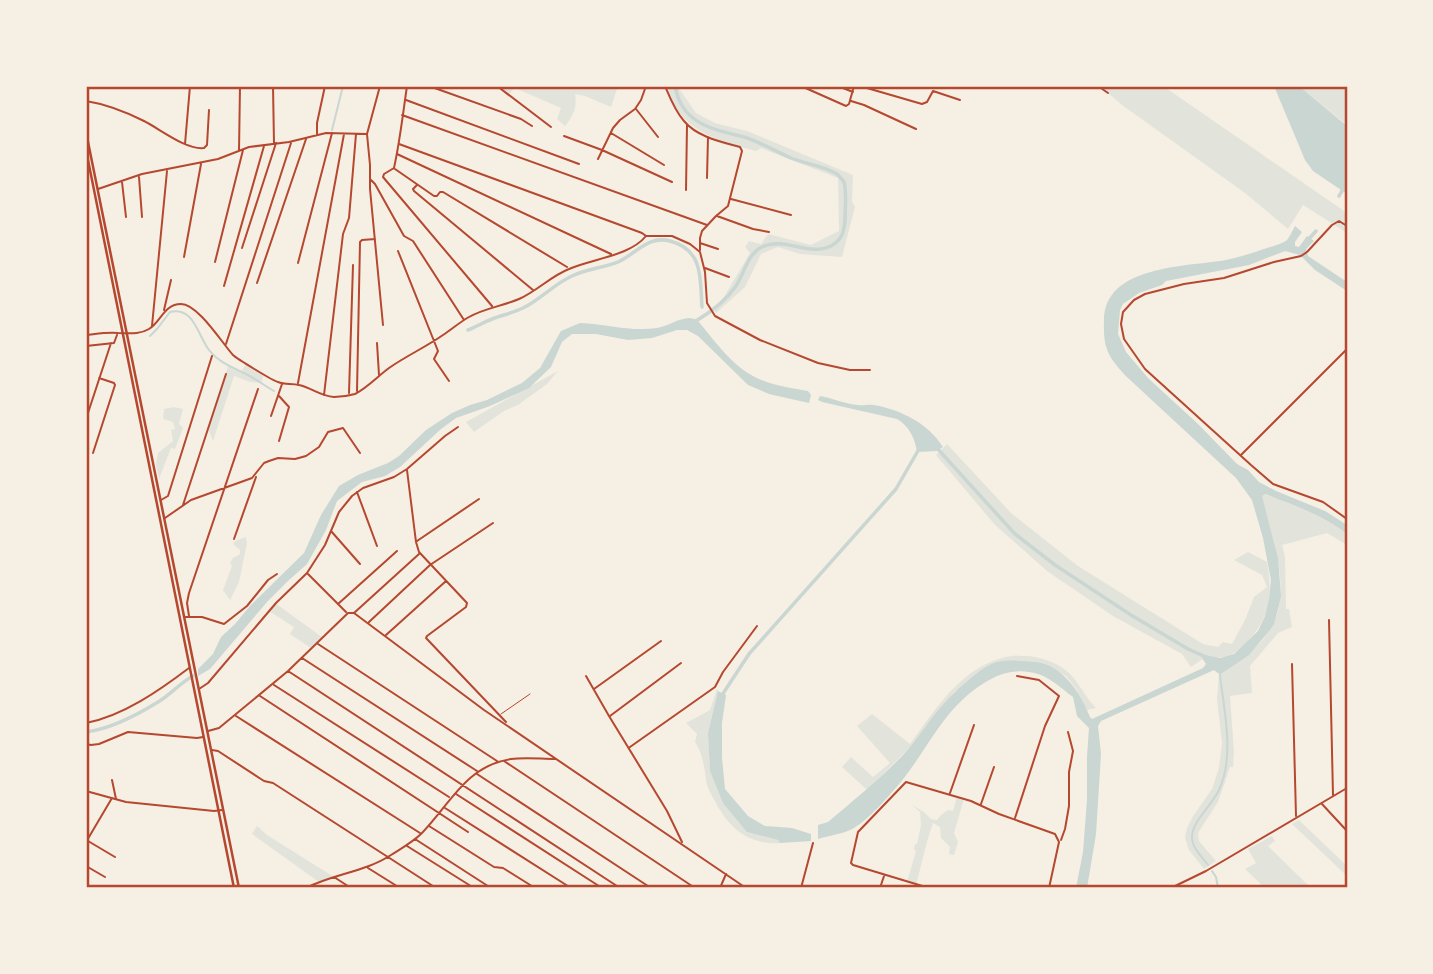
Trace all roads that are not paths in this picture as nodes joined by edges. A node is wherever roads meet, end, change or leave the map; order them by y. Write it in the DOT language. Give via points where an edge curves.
graph roads {
  1 [pos="190,86"];
  2 [pos="240,86"];
  3 [pos="273,86"];
  4 [pos="325,86"];
  5 [pos="380,86"];
  6 [pos="407,86"];
  7 [pos="429,86"];
  8 [pos="497,86"];
  9 [pos="646,86"];
  10 [pos="665,86"];
  11 [pos="801,86"];
  12 [pos="838,86"];
  13 [pos="854,86"];
  14 [pos="860,86"];
  15 [pos="1098,86"];
  16 [pos="853,92"];
  17 [pos="1108,93"];
  18 [pos="405,100"];
  19 [pos="960,100"];
  20 [pos="86,101"];
  21 [pos="850,101"];
  22 [pos="635,108"];
  23 [pos="209,110"];
  24 [pos="402,115"];
  25 [pos="687,124"];
  26 [pos="532,126"];
  27 [pos="551,127"];
  28 [pos="916,129"];
  29 [pos="86,132"];
  30 [pos="332,133"];
  31 [pos="344,133"];
  32 [pos="356,133"];
  33 [pos="610,133"];
  34 [pos="367,134"];
  35 [pos="318,135"];
  36 [pos="564,136"];
  37 [pos="658,136"];
  38 [pos="708,137"];
  39 [pos="306,138"];
  40 [pos="292,142"];
  41 [pos="186,144"];
  42 [pos="275,144"];
  43 [pos="399,144"];
  44 [pos="264,145"];
  45 [pos="244,149"];
  46 [pos="86,150"];
  47 [pos="602,150"];
  48 [pos="239,151"];
  49 [pos="397,154"];
  50 [pos="598,159"];
  51 [pos="87,162"];
  52 [pos="201,163"];
  53 [pos="579,164"];
  54 [pos="664,165"];
  55 [pos="394,168"];
  56 [pos="167,169"];
  57 [pos="139,175"];
  58 [pos="707,178"];
  59 [pos="370,180"];
  60 [pos="122,181"];
  61 [pos="672,182"];
  62 [pos="417,184"];
  63 [pos="97,189"];
  64 [pos="686,190"];
  65 [pos="730,198"];
  66 [pos="791,215"];
  67 [pos="716,216"];
  68 [pos="126,217"];
  69 [pos="142,217"];
  70 [pos="707,225"];
  71 [pos="1347,226"];
  72 [pos="769,232"];
  73 [pos="646,236"];
  74 [pos="376,239"];
  75 [pos="699,243"];
  76 [pos="242,248"];
  77 [pos="718,249"];
  78 [pos="398,251"];
  79 [pos="700,252"];
  80 [pos="611,255"];
  81 [pos="184,257"];
  82 [pos="215,262"];
  83 [pos="298,263"];
  84 [pos="353,265"];
  85 [pos="704,267"];
  86 [pos="569,269"];
  87 [pos="729,277"];
  88 [pos="171,280"];
  89 [pos="257,283"];
  90 [pos="224,286"];
  91 [pos="534,291"];
  92 [pos="492,307"];
  93 [pos="165,311"];
  94 [pos="464,320"];
  95 [pos="383,326"];
  96 [pos="152,327"];
  97 [pos="117,333"];
  98 [pos="125,334"];
  99 [pos="86,335"];
  100 [pos="434,341"];
  101 [pos="111,343"];
  102 [pos="377,343"];
  103 [pos="225,344"];
  104 [pos="86,346"];
  105 [pos="1347,349"];
  106 [pos="212,356"];
  107 [pos="870,370"];
  108 [pos="226,374"];
  109 [pos="379,376"];
  110 [pos="99,378"];
  111 [pos="449,381"];
  112 [pos="282,383"];
  113 [pos="298,384"];
  114 [pos="258,389"];
  115 [pos="358,392"];
  116 [pos="324,395"];
  117 [pos="349,395"];
  118 [pos="279,396"];
  119 [pos="271,416"];
  120 [pos="86,419"];
  121 [pos="458,428"];
  122 [pos="279,441"];
  123 [pos="93,453"];
  124 [pos="360,453"];
  125 [pos="1241,456"];
  126 [pos="407,469"];
  127 [pos="256,475"];
  128 [pos="224,489"];
  129 [pos="357,492"];
  130 [pos="479,499"];
  131 [pos="160,501"];
  132 [pos="183,506"];
  133 [pos="164,519"];
  134 [pos="1347,519"];
  135 [pos="493,523"];
  136 [pos="331,531"];
  137 [pos="234,539"];
  138 [pos="416,541"];
  139 [pos="377,546"];
  140 [pos="397,551"];
  141 [pos="420,553"];
  142 [pos="359,565"];
  143 [pos="430,565"];
  144 [pos="307,573"];
  145 [pos="277,574"];
  146 [pos="446,581"];
  147 [pos="338,604"];
  148 [pos="348,613"];
  149 [pos="354,613"];
  150 [pos="186,616"];
  151 [pos="1329,620"];
  152 [pos="369,623"];
  153 [pos="757,626"];
  154 [pos="385,635"];
  155 [pos="661,641"];
  156 [pos="317,643"];
  157 [pos="301,658"];
  158 [pos="681,663"];
  159 [pos="1292,664"];
  160 [pos="190,667"];
  161 [pos="288,671"];
  162 [pos="193,672"];
  163 [pos="1017,676"];
  164 [pos="586,677"];
  165 [pos="273,684"];
  166 [pos="197,690"];
  167 [pos="594,690"];
  168 [pos="530,694"];
  169 [pos="259,696"];
  170 [pos="234,715"];
  171 [pos="499,715"];
  172 [pos="609,716"];
  173 [pos="86,723"];
  174 [pos="509,725"];
  175 [pos="974,725"];
  176 [pos="207,731"];
  177 [pos="1068,732"];
  178 [pos="204,737"];
  179 [pos="86,744"];
  180 [pos="629,748"];
  181 [pos="211,751"];
  182 [pos="556,759"];
  183 [pos="504,761"];
  184 [pos="499,762"];
  185 [pos="994,767"];
  186 [pos="477,772"];
  187 [pos="113,779"];
  188 [pos="462,785"];
  189 [pos="1347,788"];
  190 [pos="86,791"];
  191 [pos="454,793"];
  192 [pos="949,794"];
  193 [pos="1334,795"];
  194 [pos="450,798"];
  195 [pos="112,799"];
  196 [pos="116,800"];
  197 [pos="1321,803"];
  198 [pos="981,805"];
  199 [pos="444,807"];
  200 [pos="221,810"];
  201 [pos="440,813"];
  202 [pos="1297,817"];
  203 [pos="1015,820"];
  204 [pos="429,825"];
  205 [pos="1347,831"];
  206 [pos="468,832"];
  207 [pos="421,834"];
  208 [pos="415,839"];
  209 [pos="86,841"];
  210 [pos="1059,842"];
  211 [pos="682,843"];
  212 [pos="813,843"];
  213 [pos="406,845"];
  214 [pos="115,857"];
  215 [pos="388,857"];
  216 [pos="86,866"];
  217 [pos="367,867"];
  218 [pos="726,874"];
  219 [pos="884,875"];
  220 [pos="105,877"];
  221 [pos="334,877"];
  222 [pos="236,888"];
  223 [pos="306,888"];
  224 [pos="351,888"];
  225 [pos="400,888"];
  226 [pos="436,888"];
  227 [pos="474,888"];
  228 [pos="491,888"];
  229 [pos="535,888"];
  230 [pos="571,888"];
  231 [pos="602,888"];
  232 [pos="620,888"];
  233 [pos="652,888"];
  234 [pos="695,888"];
  235 [pos="720,888"];
  236 [pos="746,888"];
  237 [pos="801,888"];
  238 [pos="880,888"];
  239 [pos="929,888"];
  240 [pos="1049,888"];
  241 [pos="1171,888"];
  1 -- 41 [label="street"];
  2 -- 48 [label="street"];
  3 -- 42 [label="street"];
  4 -- 35 [label="street"];
  5 -- 34 [label="street"];
  6 -- 18 [label="street"];
  7 -- 26 [label="street"];
  8 -- 27 [label="street"];
  9 -- 22 [label="street"];
  10 -- 25 [label="street"];
  11 -- 21 [label="street" via="847,106"];
  12 -- 16 [label="street"];
  13 -- 16 [label="street"];
  14 -- 19 [label="street" via="922,104 933,91"];
  15 -- 17 [label="street"];
  16 -- 21 [label="street"];
  18 -- 24 [label="street"];
  18 -- 53 [label="street"];
  20 -- 41 [label="street" via="142,120"];
  21 -- 28 [label="street"];
  22 -- 33 [label="street"];
  22 -- 37 [label="street"];
  23 -- 41 [label="street" via="207,146 198,149"];
  24 -- 43 [label="street"];
  24 -- 70 [label="street"];
  25 -- 38 [label="street"];
  25 -- 64 [label="street"];
  29 -- 63 [label="main road"];
  30 -- 31 [label="street"];
  30 -- 35 [label="street"];
  30 -- 83 [label="street"];
  31 -- 32 [label="street"];
  31 -- 113 [label="street"];
  32 -- 34 [label="street"];
  32 -- 116 [label="street"];
  33 -- 47 [label="street"];
  33 -- 54 [label="street"];
  34 -- 59 [label="street"];
  35 -- 39 [label="street"];
  36 -- 47 [label="street"];
  38 -- 58 [label="street"];
  38 -- 65 [label="street" via="742,151"];
  39 -- 40 [label="street"];
  39 -- 89 [label="street"];
  40 -- 42 [label="street"];
  40 -- 103 [label="street"];
  42 -- 44 [label="street"];
  42 -- 76 [label="street"];
  43 -- 49 [label="street"];
  43 -- 73 [label="street"];
  44 -- 45 [label="street"];
  44 -- 90 [label="street"];
  45 -- 48 [label="street"];
  45 -- 82 [label="street"];
  46 -- 51 [label="main road"];
  47 -- 50 [label="street"];
  47 -- 61 [label="street"];
  48 -- 52 [label="street"];
  49 -- 55 [label="street"];
  49 -- 80 [label="street"];
  51 -- 98 [label="main road"];
  52 -- 56 [label="street"];
  52 -- 81 [label="street"];
  55 -- 62 [label="street"];
  55 -- 92 [label="street" via="383,176"];
  56 -- 57 [label="street"];
  56 -- 96 [label="street"];
  57 -- 60 [label="street"];
  57 -- 69 [label="street"];
  59 -- 74 [label="street"];
  59 -- 94 [label="street"];
  60 -- 63 [label="street"];
  60 -- 68 [label="street"];
  62 -- 86 [label="street" via="435,196 443,192"];
  62 -- 91 [label="street" via="414,191"];
  63 -- 98 [label="main road"];
  65 -- 66 [label="street"];
  65 -- 67 [label="street" via="727,208"];
  67 -- 70 [label="street"];
  67 -- 72 [label="street"];
  70 -- 75 [label="street"];
  71 -- 125 [label="street" via="1339,221 1332,225 1301,256 1145,294 1124,312 1124,339 1136,358"];
  73 -- 79 [label="street" via="672,236"];
  73 -- 80 [label="street"];
  74 -- 95 [label="street"];
  74 -- 115 [label="street" via="360,242"];
  75 -- 77 [label="street"];
  75 -- 79 [label="street"];
  78 -- 100 [label="street"];
  79 -- 85 [label="street"];
  80 -- 86 [label="street"];
  84 -- 117 [label="street"];
  85 -- 87 [label="street"];
  85 -- 107 [label="street" via="706,299 712,313 760,340 818,363"];
  86 -- 91 [label="street"];
  88 -- 93 [label="street"];
  91 -- 92 [label="street"];
  92 -- 94 [label="street"];
  93 -- 96 [label="street"];
  93 -- 103 [label="street" via="178,304 189,306"];
  94 -- 100 [label="street"];
  96 -- 98 [label="street"];
  97 -- 98 [label="street"];
  97 -- 99 [label="street"];
  97 -- 101 [label="street"];
  98 -- 131 [label="main road"];
  98 -- 160 [label="main road"];
  100 -- 109 [label="street"];
  100 -- 111 [label="street" via="438,351 434,359"];
  101 -- 104 [label="street"];
  101 -- 110 [label="street"];
  102 -- 109 [label="street"];
  103 -- 112 [label="street" via="237,358"];
  105 -- 125 [label="street"];
  106 -- 131 [label="street" via="168,496"];
  108 -- 132 [label="street"];
  109 -- 115 [label="street"];
  110 -- 120 [label="street"];
  110 -- 123 [label="street" via="115,385"];
  112 -- 113 [label="street"];
  112 -- 118 [label="street"];
  113 -- 116 [label="street"];
  114 -- 128 [label="street"];
  115 -- 117 [label="street"];
  116 -- 117 [label="street"];
  118 -- 119 [label="street"];
  118 -- 122 [label="street" via="289,407"];
  121 -- 126 [label="street"];
  124 -- 127 [label="street" via="340,428 327,432 319,447 306,456 273,459"];
  125 -- 134 [label="street" via="1273,484 1322,502"];
  126 -- 129 [label="street"];
  126 -- 138 [label="street"];
  127 -- 128 [label="street"];
  127 -- 137 [label="street"];
  128 -- 132 [label="street"];
  128 -- 150 [label="street" via="187,597"];
  129 -- 136 [label="street" via="339,512"];
  129 -- 139 [label="street"];
  130 -- 138 [label="street"];
  131 -- 133 [label="main road"];
  132 -- 133 [label="street"];
  133 -- 150 [label="main road"];
  135 -- 143 [label="street"];
  136 -- 142 [label="street"];
  136 -- 144 [label="street"];
  138 -- 141 [label="street"];
  140 -- 147 [label="street"];
  141 -- 143 [label="street"];
  141 -- 149 [label="street"];
  143 -- 146 [label="street"];
  143 -- 152 [label="street"];
  144 -- 147 [label="street"];
  144 -- 166 [label="street"];
  145 -- 150 [label="street" via="224,624"];
  146 -- 154 [label="street"];
  146 -- 171 [label="street" via="466,606 426,638"];
  147 -- 148 [label="street"];
  148 -- 149 [label="street"];
  148 -- 156 [label="street"];
  149 -- 152 [label="street"];
  150 -- 162 [label="main road"];
  151 -- 193 [label="street"];
  152 -- 154 [label="street"];
  153 -- 180 [label="street" via="715,687"];
  154 -- 174 [label="street"];
  155 -- 167 [label="street"];
  156 -- 157 [label="street"];
  156 -- 184 [label="street"];
  157 -- 161 [label="street"];
  157 -- 186 [label="street"];
  158 -- 172 [label="street"];
  159 -- 202 [label="street"];
  160 -- 162 [label="main road"];
  160 -- 173 [label="street" via="158,691"];
  161 -- 165 [label="street"];
  161 -- 188 [label="street"];
  162 -- 166 [label="main road"];
  163 -- 203 [label="street" via="1039,680 1059,696"];
  164 -- 167 [label="street"];
  165 -- 169 [label="street"];
  165 -- 194 [label="street"];
  166 -- 176 [label="main road"];
  166 -- 178 [label="main road"];
  167 -- 172 [label="street"];
  168 -- 171 [label="lane"];
  169 -- 170 [label="street"];
  169 -- 201 [label="street"];
  170 -- 176 [label="street"];
  170 -- 207 [label="street"];
  171 -- 174 [label="street"];
  172 -- 180 [label="street"];
  174 -- 182 [label="street"];
  175 -- 192 [label="street"];
  176 -- 181 [label="main road"];
  177 -- 210 [label="street" via="1073,749 1070,800"];
  178 -- 179 [label="street" via="128,732 99,744"];
  178 -- 200 [label="main road"];
  180 -- 211 [label="street"];
  181 -- 200 [label="main road"];
  181 -- 215 [label="street" via="273,783"];
  182 -- 183 [label="street"];
  182 -- 211 [label="street"];
  183 -- 184 [label="street"];
  183 -- 234 [label="street"];
  184 -- 186 [label="street"];
  185 -- 198 [label="street"];
  186 -- 188 [label="street"];
  186 -- 233 [label="street"];
  187 -- 196 [label="street"];
  188 -- 191 [label="street"];
  188 -- 232 [label="street"];
  189 -- 193 [label="street"];
  190 -- 195 [label="street"];
  191 -- 194 [label="street"];
  191 -- 231 [label="street"];
  192 -- 198 [label="street"];
  192 -- 219 [label="street" via="904,782 858,832 851,862"];
  193 -- 197 [label="street"];
  194 -- 199 [label="street"];
  195 -- 196 [label="street"];
  195 -- 209 [label="street"];
  196 -- 200 [label="street"];
  197 -- 202 [label="street"];
  197 -- 205 [label="street"];
  198 -- 203 [label="street"];
  199 -- 201 [label="street"];
  199 -- 230 [label="street"];
  200 -- 222 [label="main road"];
  201 -- 204 [label="street"];
  201 -- 206 [label="street"];
  202 -- 241 [label="street"];
  203 -- 210 [label="street" via="1053,833"];
  204 -- 207 [label="street"];
  204 -- 229 [label="street"];
  207 -- 208 [label="street"];
  208 -- 213 [label="street"];
  208 -- 228 [label="street"];
  209 -- 214 [label="street"];
  210 -- 240 [label="street"];
  211 -- 218 [label="street"];
  212 -- 237 [label="street"];
  213 -- 215 [label="street"];
  213 -- 227 [label="street"];
  215 -- 217 [label="street"];
  215 -- 226 [label="street"];
  216 -- 220 [label="street"];
  217 -- 221 [label="street"];
  217 -- 225 [label="street"];
  218 -- 235 [label="street"];
  218 -- 236 [label="street"];
  219 -- 238 [label="street"];
  219 -- 239 [label="street"];
  221 -- 223 [label="street"];
  221 -- 224 [label="street"];
}
